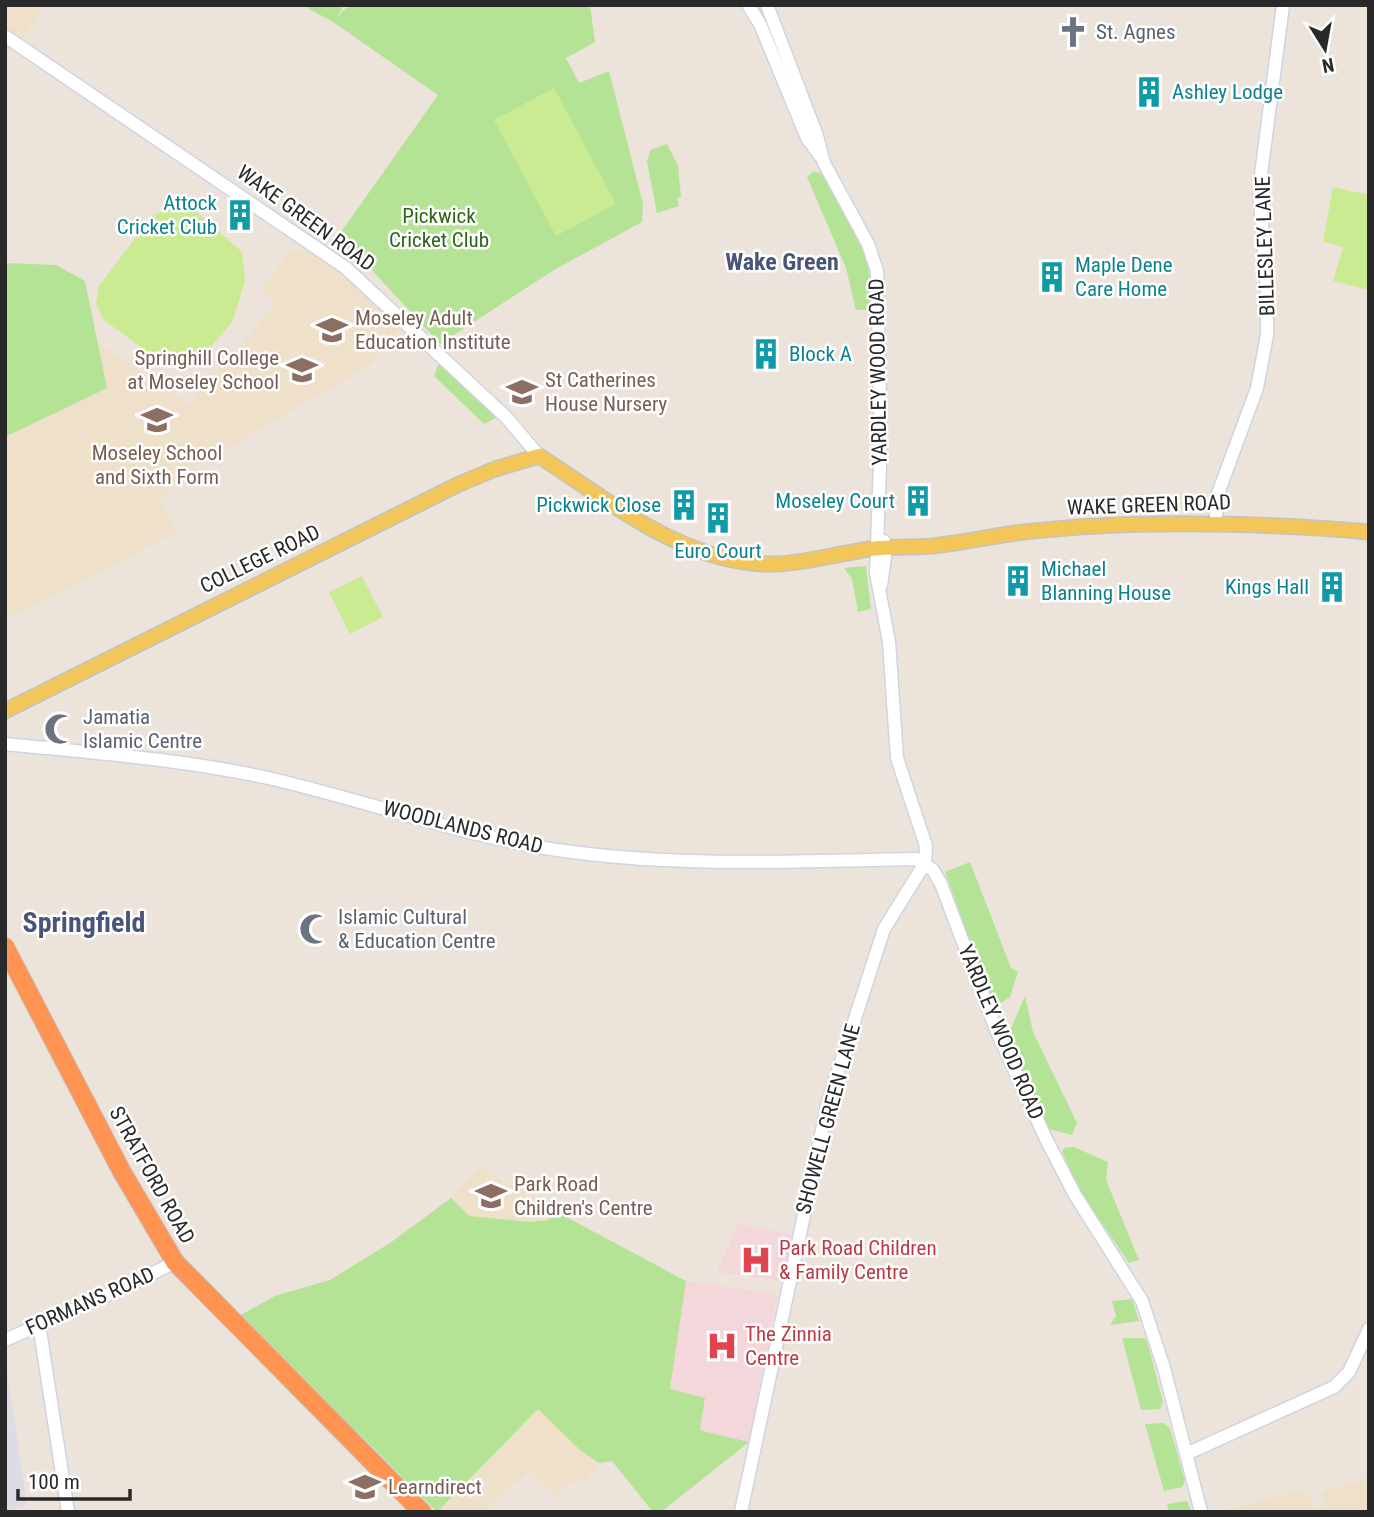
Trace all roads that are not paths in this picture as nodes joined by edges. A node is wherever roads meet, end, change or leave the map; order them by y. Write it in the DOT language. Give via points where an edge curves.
graph roads {
  1 [pos="748,5"];
  2 [pos="767,5"];
  3 [pos="1283,5"];
  4 [pos="5,36"];
  5 [pos="777,53"];
  6 [pos="538,456"];
  7 [pos="1216,522"];
  8 [pos="1369,532"];
  9 [pos="880,553"];
  10 [pos="5,711"];
  11 [pos="5,744"];
  12 [pos="925,863"];
  13 [pos="5,947"];
  14 [pos="175,1262"];
  15 [pos="39,1324"];
  16 [pos="1369,1329"];
  17 [pos="5,1340"];
  18 [pos="1186,1454"];
  19 [pos="68,1512"];
  20 [pos="422,1512"];
  21 [pos="741,1512"];
  22 [pos="1201,1512"];
  1 -- 5 [label="street, YARDLEY WOOD ROAD"];
  2 -- 5 [label="street, YARDLEY WOOD ROAD"];
  3 -- 7 [label="street, BILLESLEY LANE" via="1259,190 1268,311 1263,359 1255,395 1216,499"];
  4 -- 6 [label="street, WAKE GREEN ROAD" via="346,268 506,417"];
  5 -- 9 [label="street, YARDLEY WOOD ROAD" via="807,138 868,244 877,271"];
  6 -- 9 [label="main road, WAKE GREEN ROAD" via="644,525 692,547 749,562"];
  6 -- 10 [label="main road, COLLEGE ROAD" via="457,485"];
  7 -- 8 [label="main road, WAKE GREEN ROAD"];
  7 -- 9 [label="main road, WAKE GREEN ROAD" via="1087,526"];
  9 -- 12 [label="street, YARDLEY WOOD ROAD" via="897,758 926,846"];
  11 -- 12 [label="street, WOODLANDS ROAD" via="225,770 323,791 468,833 570,852 702,862 916,859"];
  12 -- 18 [label="street, YARDLEY WOOD ROAD" via="941,884 997,1032 1047,1141 1142,1301"];
  12 -- 21 [label="street, SHOWELL GREEN LANE" via="884,929 828,1102"];
  13 -- 14 [label="highway, STRATFORD ROAD" via="122,1172"];
  14 -- 15 [label="street, FORMANS ROAD"];
  14 -- 20 [label="highway, STRATFORD ROAD"];
  15 -- 17 [label="street, FORMANS ROAD"];
  15 -- 19 [label="street"];
  16 -- 18 [label="street" via="1349,1372 1334,1387"];
  18 -- 22 [label="street, YARDLEY WOOD ROAD"];
}
